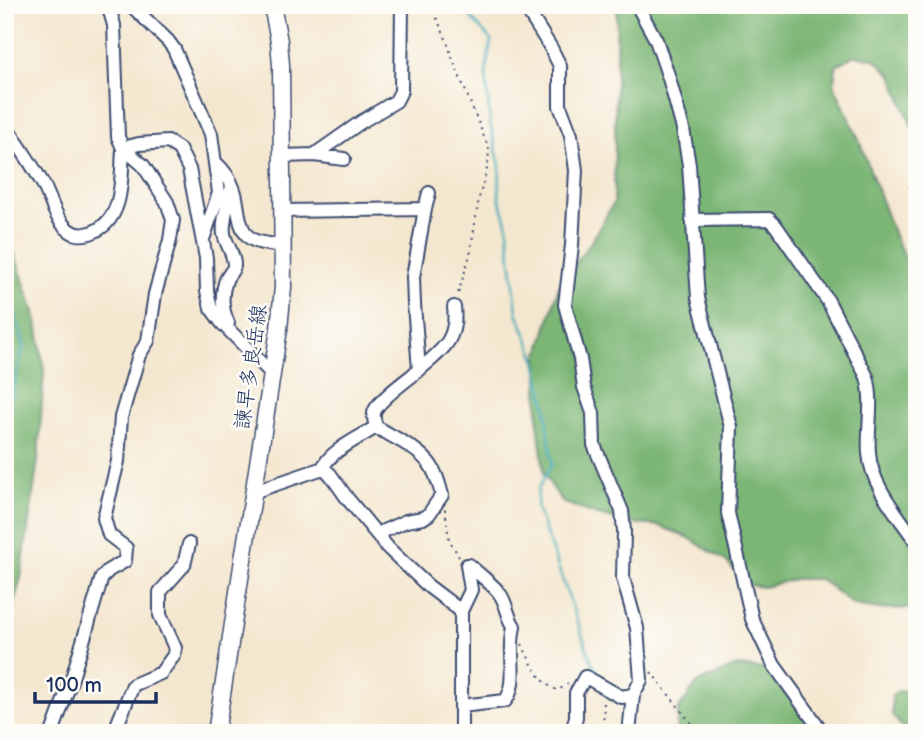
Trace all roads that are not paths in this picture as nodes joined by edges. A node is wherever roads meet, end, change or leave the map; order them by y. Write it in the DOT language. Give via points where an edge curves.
graph roads {
  1 [pos="108,5"];
  2 [pos="131,5"];
  3 [pos="272,5"];
  4 [pos="402,5"];
  5 [pos="524,5"];
  6 [pos="637,5"];
  7 [pos="5,125"];
  8 [pos="123,148"];
  9 [pos="314,155"];
  10 [pos="282,156"];
  11 [pos="344,159"];
  12 [pos="215,162"];
  13 [pos="232,186"];
  14 [pos="429,193"];
  15 [pos="425,209"];
  16 [pos="282,211"];
  17 [pos="692,220"];
  18 [pos="203,241"];
  19 [pos="283,246"];
  20 [pos="454,307"];
  21 [pos="234,335"];
  22 [pos="419,370"];
  23 [pos="272,374"];
  24 [pos="376,427"];
  25 [pos="323,468"];
  26 [pos="253,492"];
  27 [pos="377,534"];
  28 [pos="917,543"];
  29 [pos="189,544"];
  30 [pos="461,611"];
  31 [pos="628,696"];
  32 [pos="461,706"];
  33 [pos="52,733"];
  34 [pos="114,733"];
  35 [pos="216,733"];
  36 [pos="461,733"];
  37 [pos="572,733"];
  38 [pos="629,733"];
  39 [pos="823,733"];
  1 -- 8 [label="street" via="114,26 118,137"];
  2 -- 12 [label="street" via="174,49 211,134"];
  3 -- 10 [label="main road, 諫早多良岳線" via="281,65"];
  4 -- 9 [label="street" via="401,91 396,102"];
  5 -- 31 [label="street" via="559,66 561,106 571,135 576,170 565,305 593,413 594,444 622,512 623,578 637,628 641,680"];
  6 -- 17 [label="street" via="656,40 683,129"];
  7 -- 8 [label="street" via="59,218 78,235 109,220 119,200"];
  8 -- 18 [label="street" via="168,142 179,149 189,169"];
  8 -- 33 [label="street" via="142,165 167,202 173,220 148,341 139,355 121,417 118,461 104,518 109,535 125,548 125,561 102,577"];
  9 -- 10 [label="street"];
  9 -- 11 [label="street"];
  10 -- 16 [label="main road, 諫早多良岳線"];
  12 -- 13 [label="street"];
  12 -- 18 [label="street" via="219,193"];
  13 -- 19 [label="street" via="248,237"];
  13 -- 21 [label="street" via="224,231 234,268 226,279 223,309"];
  14 -- 15 [label="street"];
  15 -- 16 [label="street"];
  15 -- 22 [label="street" via="414,277"];
  16 -- 19 [label="main road, 諫早多良岳線"];
  17 -- 28 [label="street" via="769,219 814,279 867,377 873,474"];
  17 -- 39 [label="street" via="698,298 731,427 728,513 752,619 774,665"];
  18 -- 21 [label="street" via="211,308"];
  19 -- 23 [label="main road, 諫早多良岳線" via="283,287"];
  20 -- 22 [label="street" via="451,338"];
  21 -- 23 [label="street"];
  22 -- 24 [label="street" via="374,411"];
  23 -- 26 [label="main road, 諫早多良岳線"];
  24 -- 25 [label="street" via="346,445"];
  24 -- 27 [label="street" via="429,463 442,495 423,518"];
  25 -- 26 [label="street"];
  25 -- 27 [label="street"];
  26 -- 35 [label="main road, 諫早多良岳線"];
  27 -- 30 [label="street" via="428,586"];
  29 -- 34 [label="street" via="184,565 160,592 160,615 174,655 161,673 133,685"];
  30 -- 32 [label="street"];
  30 -- 32 [label="street" via="471,590 469,565 498,591 514,626 509,697"];
  31 -- 37 [label="street" via="584,677 576,693"];
  31 -- 38 [label="street"];
  32 -- 36 [label="street"];
}
